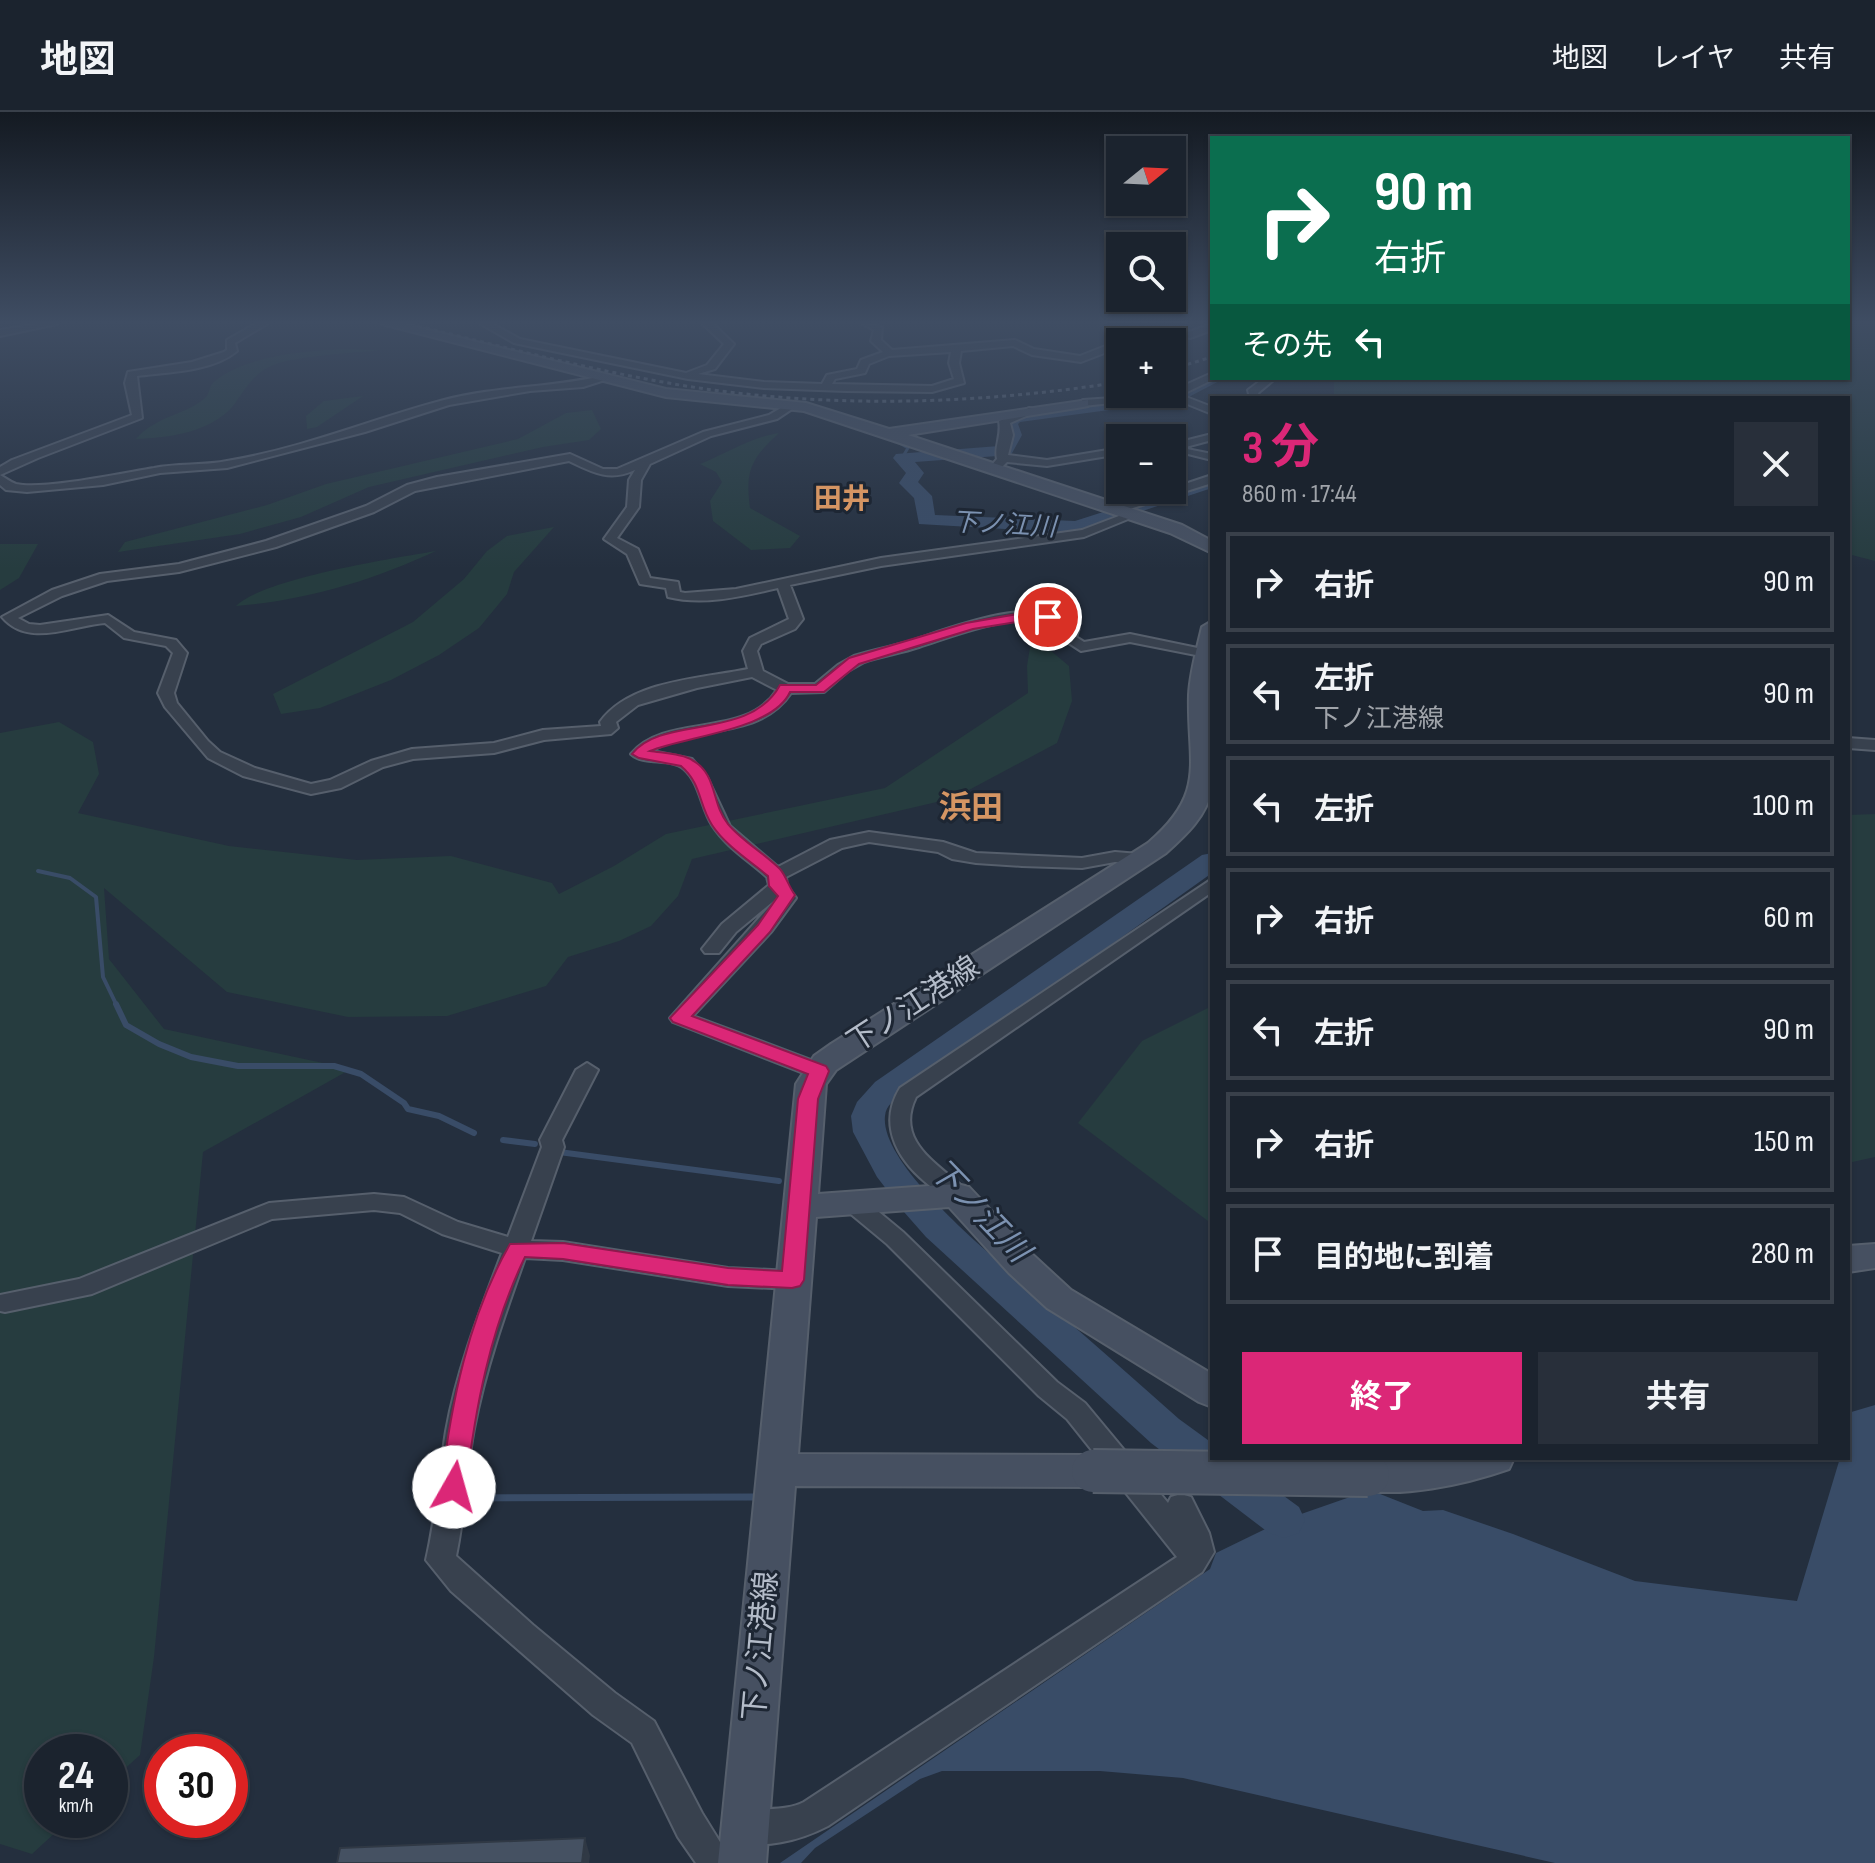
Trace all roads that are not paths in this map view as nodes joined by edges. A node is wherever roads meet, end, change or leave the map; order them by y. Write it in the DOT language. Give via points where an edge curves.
graph roads {
  1 [pos="136,406"];
  2 [pos="436,406"];
  3 [pos="786,406"];
  4 [pos="789,406"];
  5 [pos="1065,406"];
  6 [pos="1029,411"];
  7 [pos="888,434"];
  8 [pos="1210,438"];
  9 [pos="1186,445"];
  10 [pos="1186,452"];
  11 [pos="1106,454"];
  12 [pos="1210,457"];
  13 [pos="999,458"];
  14 [pos="644,464"];
  15 [pos="0,472"];
  16 [pos="0,479"];
  17 [pos="1210,480"];
  18 [pos="1120,512"];
  19 [pos="1210,547"];
  20 [pos="782,581"];
  21 [pos="1209,640"];
  22 [pos="755,672"];
  23 [pos="785,688"];
  24 [pos="1850,743"];
  25 [pos="1875,745"];
  26 [pos="1139,859"];
  27 [pos="777,880"];
  28 [pos="1210,885"];
  29 [pos="712,949"];
  30 [pos="587,1070"];
  31 [pos="819,1071"];
  32 [pos="955,1195"];
  33 [pos="861,1203"];
  34 [pos="799,1207"];
  35 [pos="518,1249"];
  36 [pos="1875,1256"];
  37 [pos="1850,1259"];
  38 [pos="792,1280"];
  39 [pos="5,1303"];
  40 [pos="1210,1391"];
  41 [pos="1487,1460"];
  42 [pos="776,1470"];
  43 [pos="1181,1506"];
  44 [pos="1197,1559"];
  45 [pos="745,1827"];
  46 [pos="716,1863"];
  47 [pos="742,1863"];
  1 -- 15 [label="street" via="138,416 111,431"];
  2 -- 16 [label="street" via="227,465 27,488 10,487"];
  3 -- 4 [label="main road"];
  4 -- 7 [label="main road"];
  4 -- 14 [label="street" via="773,417 707,434"];
  5 -- 6 [label="main road"];
  6 -- 7 [label="main road"];
  6 -- 13 [label="street" via="1004,421 1007,435"];
  7 -- 13 [label="main road" via="946,454"];
  8 -- 9 [label="street"];
  10 -- 12 [label="street"];
  11 -- 13 [label="street" via="1054,463"];
  13 -- 18 [label="main road"];
  14 -- 20 [label="street" via="635,480 633,507 610,539 633,552 645,581 673,585 673,594 685,597 736,593"];
  14 -- 22 [label="street" via="605,473 566,457 437,481 259,548 79,585 9,619 27,630 108,619 129,635 171,643 180,653 166,693 202,744 249,772 311,789 412,754 482,750 543,735 605,731 616,710 644,697"];
  17 -- 18 [label="street"];
  18 -- 19 [label="main road" via="1181,531"];
  18 -- 20 [label="street" via="1084,533"];
  20 -- 22 [label="street" via="796,619 755,641 750,651"];
  21 -- 23 [label="street" via="1130,638 1081,647 1068,638 1072,628 1066,621 1023,617 958,629 854,661 819,689"];
  21 -- 26 [label="main road, 下ノ江港線" via="1200,698 1205,764 1200,796 1176,832"];
  22 -- 23 [label="street"];
  23 -- 27 [label="street" via="748,721 665,740 639,754 692,767 705,783 720,826"];
  24 -- 25 [label="street"];
  26 -- 27 [label="street" via="1055,864 958,855 943,847 869,837 836,844"];
  26 -- 31 [label="main road, 下ノ江港線" via="849,1045"];
  27 -- 29 [label="street"];
  27 -- 31 [label="street" via="787,898 680,1018"];
  28 -- 32 [label="street" via="908,1093 899,1118 905,1141 921,1166"];
  30 -- 35 [label="street" via="551,1140"];
  31 -- 34 [label="main road, 下ノ江港線" via="808,1099"];
  32 -- 33 [label="main road"];
  32 -- 40 [label="main road" via="1059,1299"];
  33 -- 34 [label="main road"];
  33 -- 44 [label="street" via="1076,1411"];
  34 -- 38 [label="main road, 下ノ江港線"];
  35 -- 38 [label="street" via="728,1277"];
  35 -- 39 [label="street" via="450,1228 404,1205 363,1202 269,1211 83,1287"];
  35 -- 46 [label="street" via="480,1347 460,1430 441,1560 522,1635 643,1732 690,1825"];
  36 -- 37 [label="main road"];
  38 -- 42 [label="main road, 下ノ江港線"];
  41 -- 42 [label="main road, bridge" via="1445,1471 1368,1475"];
  42 -- 45 [label="main road, 下ノ江港線"];
  43 -- 44 [label="street" via="1195,1533"];
  44 -- 45 [label="street" via="816,1814 799,1823"];
  45 -- 47 [label="main road, 下ノ江港線"];
}
